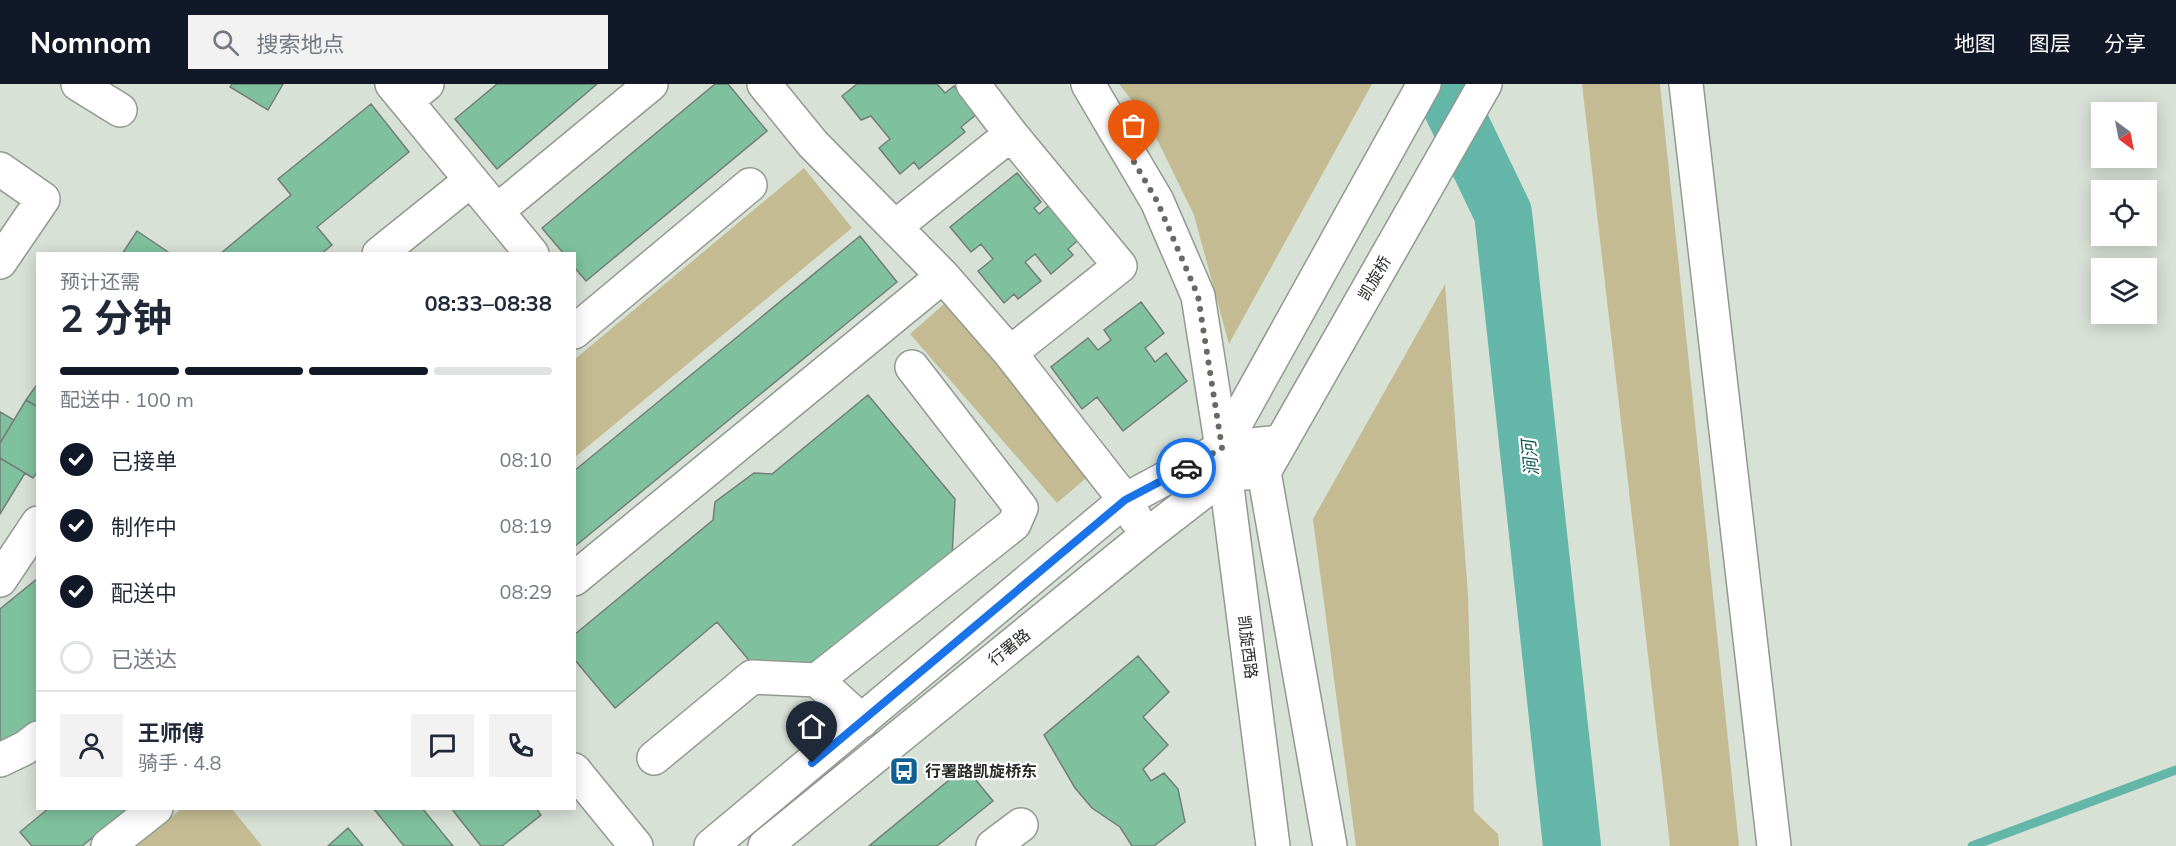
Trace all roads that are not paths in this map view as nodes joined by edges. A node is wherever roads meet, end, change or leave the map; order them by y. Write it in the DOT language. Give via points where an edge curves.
graph roads {
  1 [pos="78,84"];
  2 [pos="651,84"];
  3 [pos="973,84"];
  4 [pos="1088,84"];
  5 [pos="1424,84"];
  6 [pos="1485,84"];
  7 [pos="1686,84"];
  8 [pos="771,86"];
  9 [pos="408,90"];
  10 [pos="120,110"];
  11 [pos="1011,134"];
  12 [pos="0,169"];
  13 [pos="471,180"];
  14 [pos="750,185"];
  15 [pos="497,211"];
  16 [pos="895,227"];
  17 [pos="381,252"];
  18 [pos="530,252"];
  19 [pos="0,262"];
  20 [pos="943,276"];
  21 [pos="579,319"];
  22 [pos="1010,353"];
  23 [pos="912,367"];
  24 [pos="1280,442"];
  25 [pos="1224,461"];
  26 [pos="1264,472"];
  27 [pos="1125,500"];
  28 [pos="36,526"];
  29 [pos="1146,536"];
  30 [pos="576,577"];
  31 [pos="0,580"];
  32 [pos="817,680"];
  33 [pos="862,722"];
  34 [pos="36,740"];
  35 [pos="654,758"];
  36 [pos="0,759"];
  37 [pos="576,772"];
  38 [pos="153,810"];
  39 [pos="1021,825"];
  40 [pos="108,846"];
  41 [pos="636,846"];
  42 [pos="711,846"];
  43 [pos="765,846"];
  44 [pos="993,846"];
  45 [pos="1273,846"];
  46 [pos="1330,846"];
  47 [pos="1774,846"];
  1 -- 10 [label="street"];
  2 -- 15 [label="street"];
  3 -- 11 [label="street"];
  4 -- 25 [label="street, 凯旋西路" via="1157,201 1198,296"];
  5 -- 25 [label="street"];
  6 -- 24 [label="street, 凯旋桥"];
  7 -- 47 [label="street"];
  8 -- 16 [label="street" via="813,144"];
  9 -- 13 [label="street"];
  11 -- 16 [label="street"];
  11 -- 22 [label="street" via="1120,266"];
  12 -- 19 [label="street" via="43,199"];
  13 -- 15 [label="street"];
  13 -- 17 [label="street"];
  14 -- 21 [label="street"];
  15 -- 18 [label="street"];
  16 -- 20 [label="street"];
  20 -- 22 [label="street"];
  20 -- 30 [label="street"];
  22 -- 27 [label="street"];
  23 -- 32 [label="street" via="1022,508 1014,524"];
  24 -- 25 [label="street"];
  24 -- 26 [label="street, 凯旋桥"];
  25 -- 26 [label="street"];
  25 -- 27 [label="street"];
  25 -- 29 [label="street, 行署路"];
  25 -- 45 [label="street, 凯旋西路"];
  26 -- 46 [label="street"];
  27 -- 29 [label="street"];
  27 -- 33 [label="street"];
  28 -- 31 [label="street"];
  29 -- 43 [label="street, 行署路"];
  32 -- 33 [label="street"];
  32 -- 35 [label="street" via="752,677"];
  33 -- 42 [label="street"];
  34 -- 36 [label="street"];
  37 -- 41 [label="street"];
  38 -- 40 [label="street"];
  39 -- 44 [label="street"];
}
